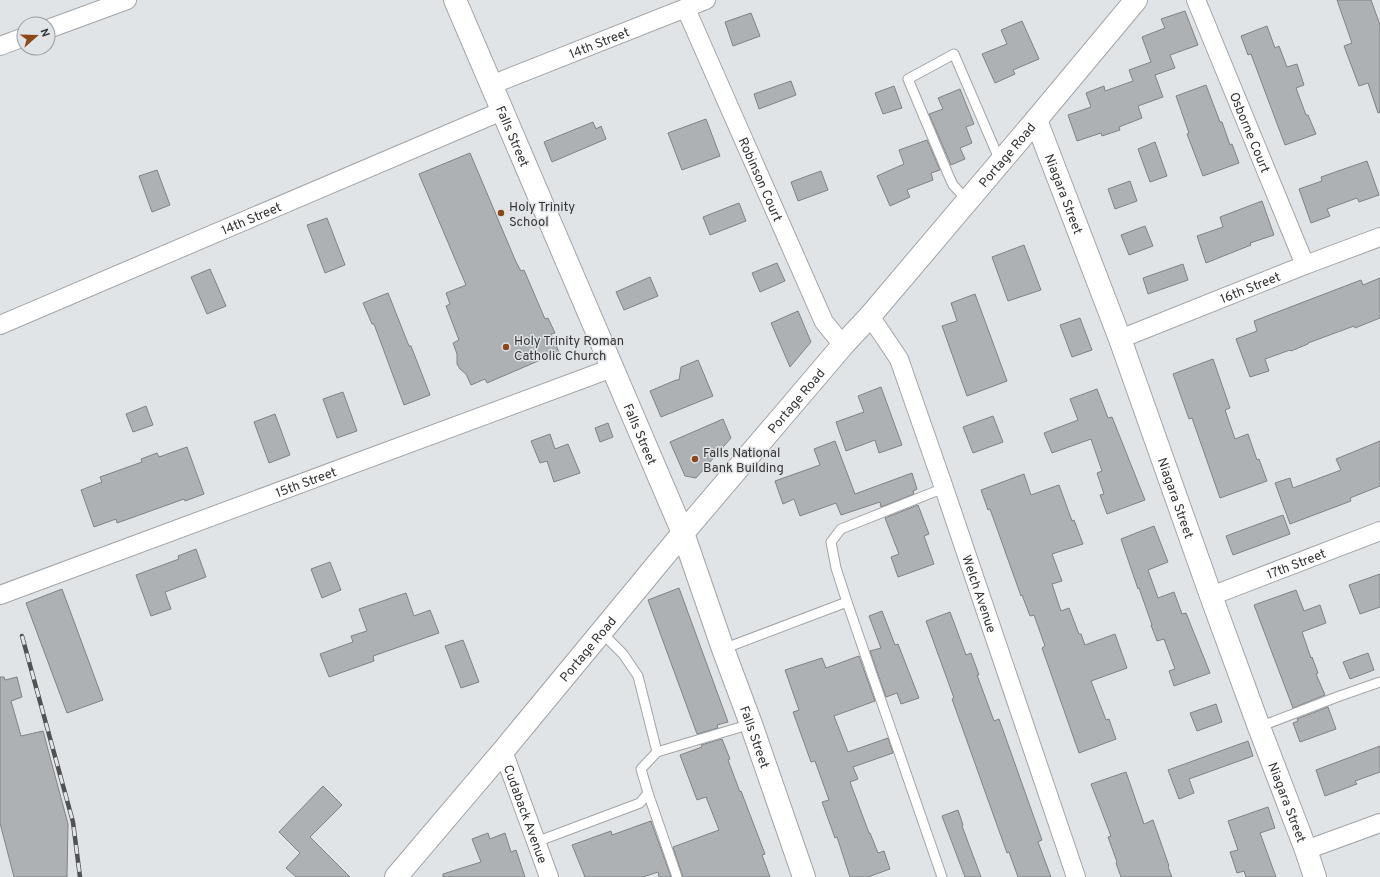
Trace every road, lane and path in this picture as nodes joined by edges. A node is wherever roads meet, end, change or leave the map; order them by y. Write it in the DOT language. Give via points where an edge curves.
graph roads {
  1 [pos="126,0"];
  2 [pos="455,0"];
  3 [pos="706,0"];
  4 [pos="1135,0"];
  5 [pos="1196,0"];
  6 [pos="686,9"];
  7 [pos="56,25"];
  8 [pos="16,40"];
  9 [pos="0,46"];
  10 [pos="491,85"];
  11 [pos="502,111"];
  12 [pos="1036,120"];
  13 [pos="1001,162"];
  14 [pos="968,200"];
  15 [pos="1380,237"];
  16 [pos="1305,265"];
  17 [pos="870,316"];
  18 [pos="0,325"];
  19 [pos="1120,339"];
  20 [pos="843,345"];
  21 [pos="612,368"];
  22 [pos="944,488"];
  23 [pos="1380,531"];
  24 [pos="683,533"];
  25 [pos="0,595"];
  26 [pos="1211,596"];
  27 [pos="847,602"];
  28 [pos="601,632"];
  29 [pos="723,649"];
  30 [pos="1380,682"];
  31 [pos="751,724"];
  32 [pos="1259,727"];
  33 [pos="503,751"];
  34 [pos="657,752"];
  35 [pos="648,793"];
  36 [pos="1380,822"];
  37 [pos="536,842"];
  38 [pos="1306,850"];
  39 [pos="396,877"];
  40 [pos="549,877"];
  41 [pos="677,877"];
  42 [pos="804,877"];
  43 [pos="942,877"];
  44 [pos="1076,877"];
  45 [pos="1315,877"];
  1 -- 7 [label="street"];
  2 -- 10 [label="street, Falls Street"];
  3 -- 6 [label="street, 14th Street"];
  4 -- 12 [label="street, Portage Road"];
  5 -- 16 [label="street, Osborne Court"];
  6 -- 10 [label="street, 14th Street"];
  6 -- 20 [label="street, Robinson Court" via="824,322"];
  8 -- 9 [label="street"];
  10 -- 11 [label="street, Falls Street"];
  11 -- 18 [label="street, 14th Street"];
  11 -- 21 [label="street, Falls Street"];
  12 -- 13 [label="street, Portage Road"];
  12 -- 19 [label="street, Niagara Street"];
  13 -- 14 [label="street, Portage Road"];
  13 -- 14 [label="lane" via="954,54 908,79 950,179"];
  14 -- 17 [label="street, Portage Road"];
  15 -- 16 [label="street, 16th Street"];
  16 -- 19 [label="street, 16th Street"];
  17 -- 20 [label="street, Portage Road"];
  17 -- 22 [label="street, Welch Avenue" via="899,359"];
  19 -- 26 [label="street, Niagara Street"];
  20 -- 24 [label="street, Portage Road"];
  21 -- 24 [label="street, Falls Street"];
  21 -- 25 [label="street, 15th Street"];
  22 -- 27 [label="lane" via="841,529 831,542"];
  22 -- 44 [label="street, Welch Avenue"];
  23 -- 26 [label="street, 17th Street"];
  24 -- 28 [label="street, Portage Road"];
  24 -- 29 [label="street, Falls Street"];
  26 -- 32 [label="street, Niagara Street"];
  27 -- 29 [label="lane"];
  27 -- 43 [label="lane"];
  28 -- 33 [label="street, Portage Road"];
  28 -- 34 [label="lane" via="623,654 638,676"];
  29 -- 31 [label="street, Falls Street"];
  30 -- 32 [label="lane"];
  31 -- 34 [label="lane"];
  31 -- 42 [label="street, Falls Street"];
  32 -- 38 [label="street, Niagara Street"];
  33 -- 37 [label="street, Cudaback Avenue"];
  33 -- 39 [label="street, Portage Road"];
  34 -- 35 [label="lane" via="641,769"];
  35 -- 37 [label="lane" via="640,803"];
  35 -- 41 [label="lane"];
  36 -- 38 [label="street"];
  37 -- 40 [label="street, Cudaback Avenue"];
  38 -- 45 [label="street, Niagara Street"];
}
